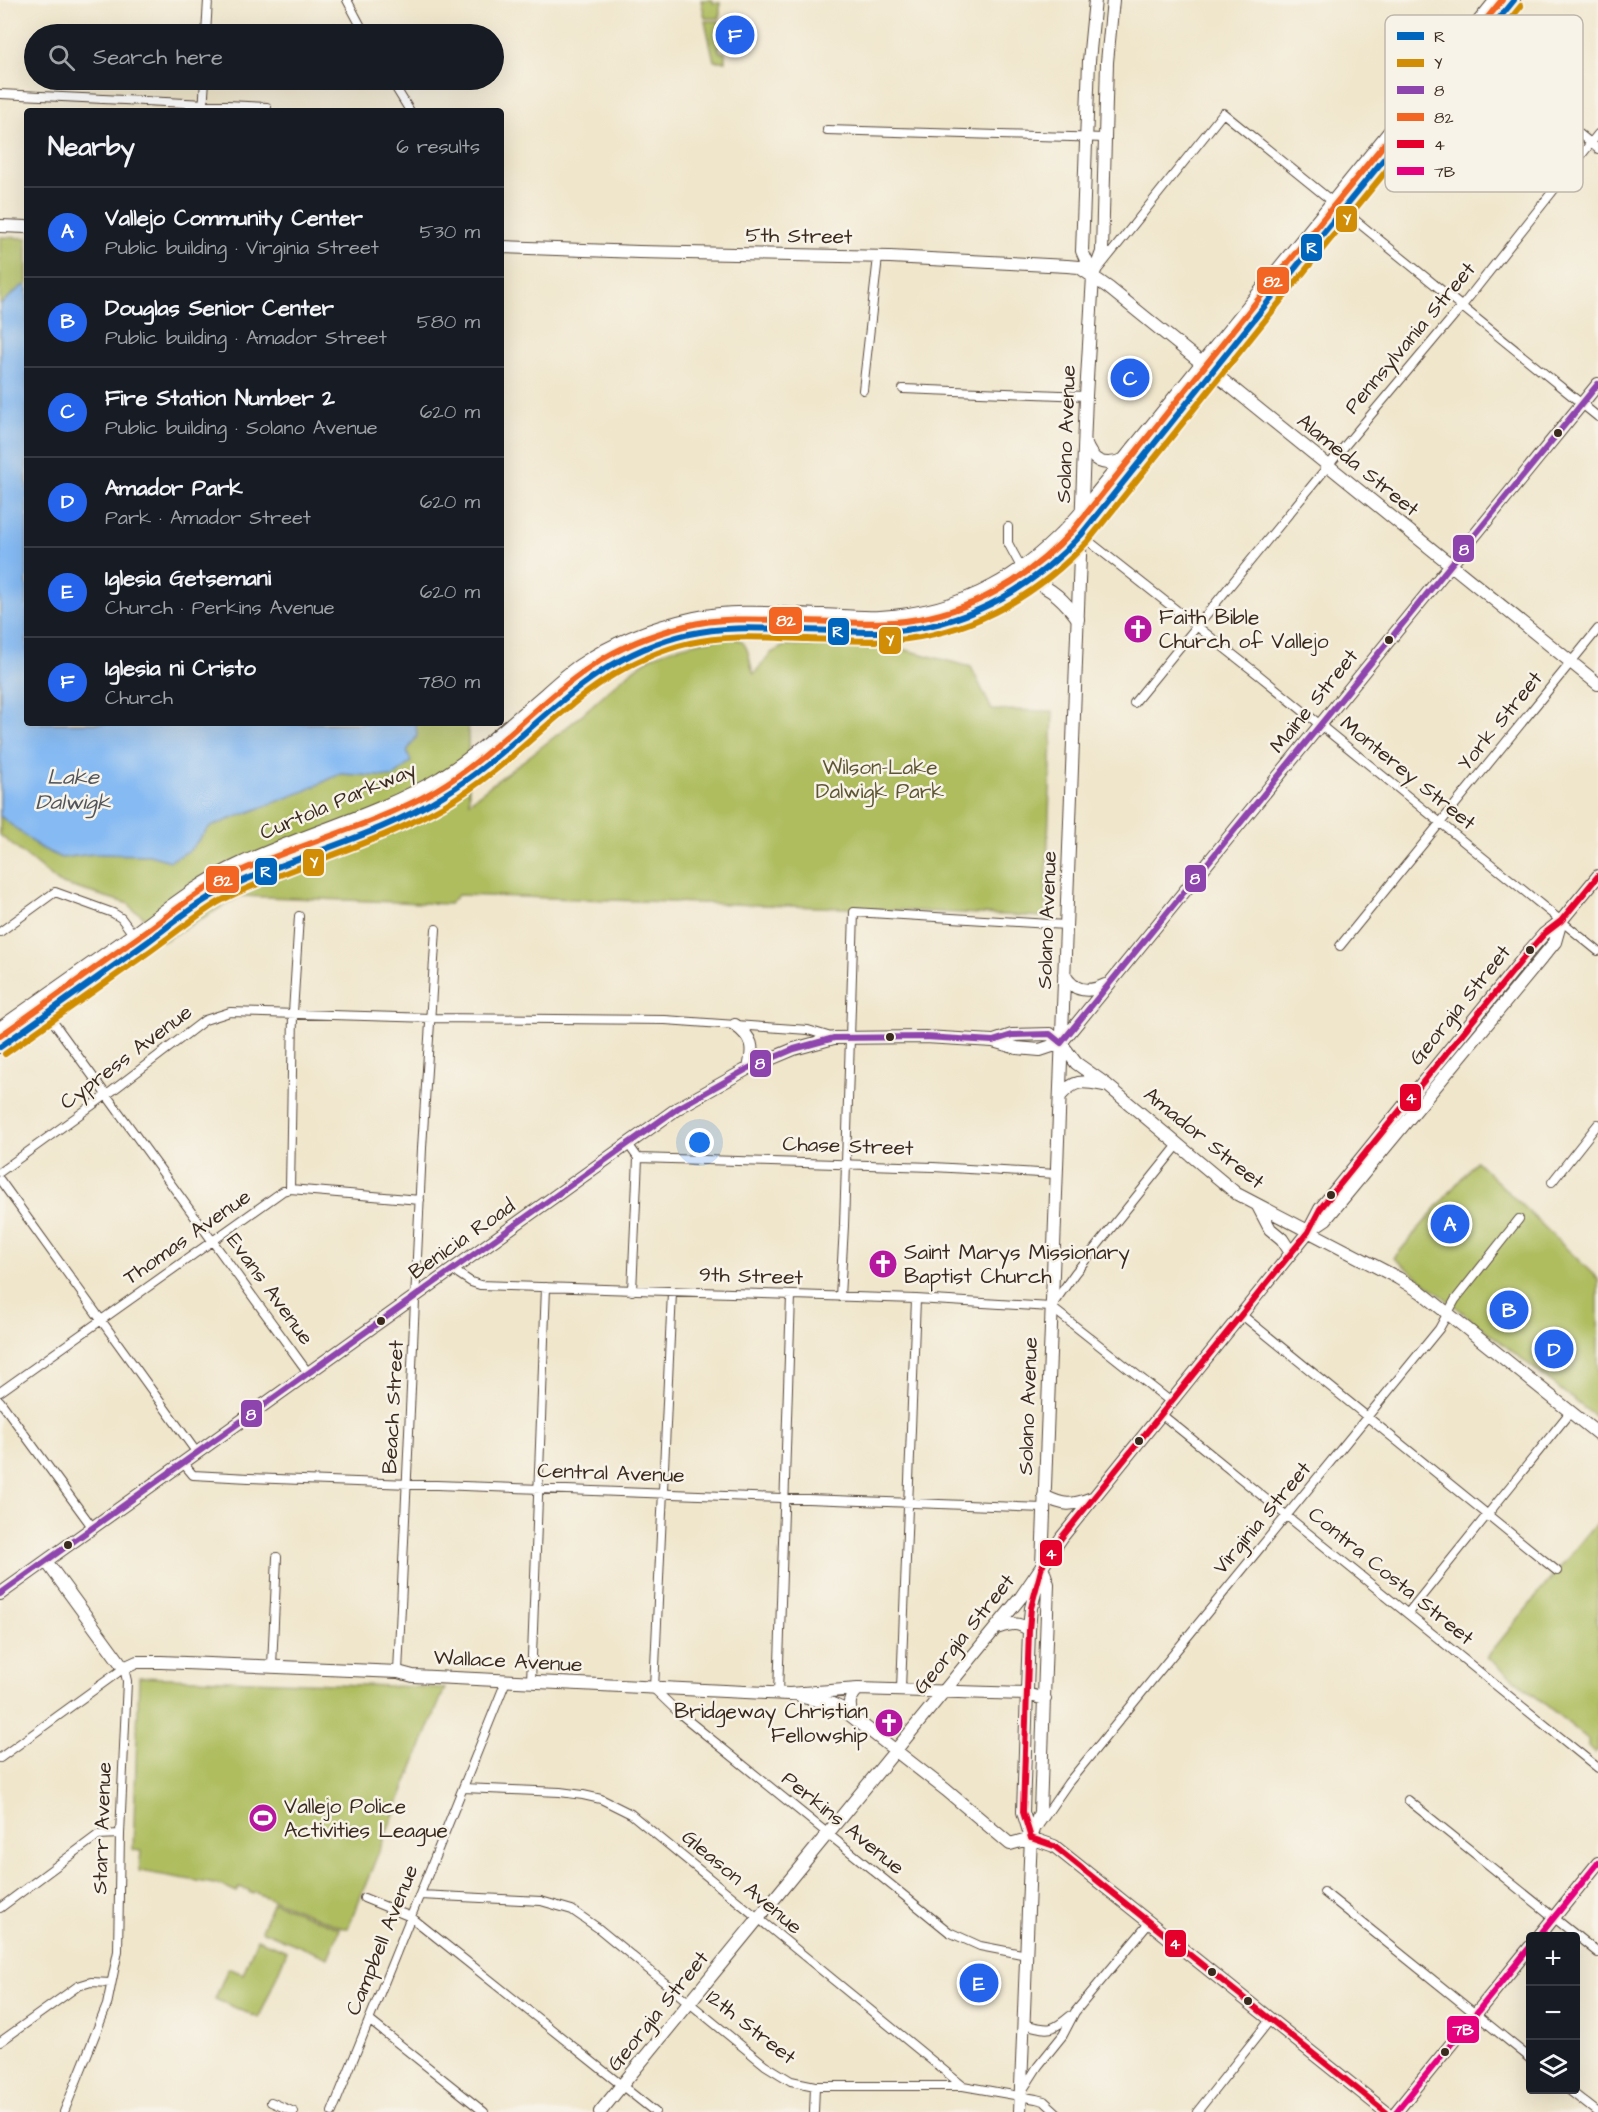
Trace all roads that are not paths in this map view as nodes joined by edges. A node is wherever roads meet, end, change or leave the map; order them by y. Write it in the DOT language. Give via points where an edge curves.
graph roads {
  1 [pos="208,0"];
  2 [pos="347,0"];
  3 [pos="1095,0"];
  4 [pos="1113,0"];
  5 [pos="1496,0"];
  6 [pos="1514,0"];
  7 [pos="1484,15"];
  8 [pos="1502,15"];
  9 [pos="207,24"];
  10 [pos="360,24"];
  11 [pos="204,90"];
  12 [pos="397,90"];
  13 [pos="0,94"];
  14 [pos="267,107"];
  15 [pos="203,108"];
  16 [pos="408,108"];
  17 [pos="827,130"];
  18 [pos="1598,134"];
  19 [pos="1583,137"];
  20 [pos="1086,138"];
  21 [pos="1106,138"];
  22 [pos="1385,143"];
  23 [pos="1590,143"];
  24 [pos="1598,149"];
  25 [pos="1385,151"];
  26 [pos="1583,152"];
  27 [pos="1552,192"];
  28 [pos="1338,205"];
  29 [pos="0,226"];
  30 [pos="24,227"];
  31 [pos="504,247"];
  32 [pos="878,257"];
  33 [pos="1093,276"];
  34 [pos="1462,306"];
  35 [pos="1201,363"];
  36 [pos="1212,372"];
  37 [pos="1598,384"];
  38 [pos="903,389"];
  39 [pos="864,390"];
  40 [pos="1086,396"];
  41 [pos="1582,404"];
  42 [pos="1598,417"];
  43 [pos="1085,442"];
  44 [pos="1123,460"];
  45 [pos="1328,466"];
  46 [pos="1082,511"];
  47 [pos="1008,527"];
  48 [pos="1081,535"];
  49 [pos="1450,564"];
  50 [pos="1022,569"];
  51 [pos="1031,581"];
  52 [pos="1078,619"];
  53 [pos="1197,627"];
  54 [pos="1598,629"];
  55 [pos="1571,662"];
  56 [pos="1598,684"];
  57 [pos="1134,703"];
  58 [pos="1320,725"];
  59 [pos="1441,823"];
  60 [pos="1598,876"];
  61 [pos="299,916"];
  62 [pos="1561,921"];
  63 [pos="1066,925"];
  64 [pos="436,929"];
  65 [pos="0,932"];
  66 [pos="133,934"];
  67 [pos="1340,946"];
  68 [pos="1598,951"];
  69 [pos="119,962"];
  70 [pos="1064,974"];
  71 [pos="1109,984"];
  72 [pos="292,1013"];
  73 [pos="432,1018"];
  74 [pos="54,1023"];
  75 [pos="735,1025"];
  76 [pos="0,1028"];
  77 [pos="849,1037"];
  78 [pos="834,1038"];
  79 [pos="1061,1043"];
  80 [pos="0,1047"];
  81 [pos="749,1068"];
  82 [pos="1107,1085"];
  83 [pos="107,1095"];
  84 [pos="1060,1096"];
  85 [pos="1598,1124"];
  86 [pos="628,1144"];
  87 [pos="1178,1145"];
  88 [pos="638,1158"];
  89 [pos="846,1164"];
  90 [pos="0,1172"];
  91 [pos="1057,1174"];
  92 [pos="0,1180"];
  93 [pos="1552,1182"];
  94 [pos="290,1189"];
  95 [pos="420,1200"];
  96 [pos="1258,1206"];
  97 [pos="1519,1219"];
  98 [pos="1308,1232"];
  99 [pos="213,1241"];
  100 [pos="1291,1253"];
  101 [pos="453,1270"];
  102 [pos="546,1287"];
  103 [pos="633,1291"];
  104 [pos="672,1292"];
  105 [pos="416,1294"];
  106 [pos="791,1296"];
  107 [pos="840,1297"];
  108 [pos="916,1299"];
  109 [pos="1051,1307"];
  110 [pos="1447,1313"];
  111 [pos="1242,1315"];
  112 [pos="102,1320"];
  113 [pos="309,1374"];
  114 [pos="0,1392"];
  115 [pos="0,1401"];
  116 [pos="1171,1402"];
  117 [pos="1571,1411"];
  118 [pos="1161,1414"];
  119 [pos="1368,1417"];
  120 [pos="1598,1434"];
  121 [pos="197,1453"];
  122 [pos="183,1463"];
  123 [pos="408,1483"];
  124 [pos="538,1489"];
  125 [pos="662,1493"];
  126 [pos="784,1497"];
  127 [pos="1093,1498"];
  128 [pos="1044,1502"];
  129 [pos="908,1503"];
  130 [pos="1288,1515"];
  131 [pos="1487,1515"];
  132 [pos="93,1528"];
  133 [pos="277,1557"];
  134 [pos="46,1561"];
  135 [pos="1041,1566"];
  136 [pos="1557,1571"];
  137 [pos="0,1594"];
  138 [pos="1408,1613"];
  139 [pos="995,1628"];
  140 [pos="1029,1630"];
  141 [pos="272,1666"];
  142 [pos="124,1668"];
  143 [pos="398,1672"];
  144 [pos="506,1681"];
  145 [pos="531,1682"];
  146 [pos="654,1689"];
  147 [pos="858,1689"];
  148 [pos="901,1689"];
  149 [pos="942,1692"];
  150 [pos="783,1694"];
  151 [pos="1027,1695"];
  152 [pos="1045,1699"];
  153 [pos="852,1716"];
  154 [pos="895,1750"];
  155 [pos="0,1758"];
  156 [pos="1598,1768"];
  157 [pos="463,1788"];
  158 [pos="1408,1800"];
  159 [pos="120,1834"];
  160 [pos="827,1834"];
  161 [pos="1031,1838"];
  162 [pos="1598,1863"];
  163 [pos="1324,1892"];
  164 [pos="420,1894"];
  165 [pos="364,1898"];
  166 [pos="0,1908"];
  167 [pos="411,1917"];
  168 [pos="1554,1917"];
  169 [pos="758,1919"];
  170 [pos="1150,1922"];
  171 [pos="1542,1932"];
  172 [pos="1526,1952"];
  173 [pos="1598,1953"];
  174 [pos="1027,1955"];
  175 [pos="111,1983"];
  176 [pos="689,2002"];
  177 [pos="1075,2012"];
  178 [pos="1476,2014"];
  179 [pos="369,2020"];
  180 [pos="1270,2020"];
  181 [pos="1023,2024"];
  182 [pos="0,2042"];
  183 [pos="1526,2055"];
  184 [pos="622,2085"];
  185 [pos="815,2085"];
  186 [pos="963,2086"];
  187 [pos="1574,2094"];
  188 [pos="1020,2095"];
  189 [pos="270,2102"];
  190 [pos="64,2112"];
  191 [pos="294,2112"];
  192 [pos="332,2112"];
  193 [pos="484,2112"];
  194 [pos="600,2112"];
  195 [pos="655,2112"];
  196 [pos="814,2112"];
  197 [pos="1020,2112"];
  198 [pos="1056,2112"];
  199 [pos="1197,2112"];
  200 [pos="1386,2112"];
  201 [pos="1396,2112"];
  202 [pos="1598,2112"];
  1 -- 9 [label="street"];
  2 -- 10 [label="street"];
  3 -- 20 [label="main road, Solano Avenue"];
  4 -- 21 [label="main road, Solano Avenue"];
  5 -- 7 [label="main road, Curtola Parkway"];
  6 -- 8 [label="main road, Curtola Parkway"];
  11 -- 15 [label="street"];
  12 -- 16 [label="street"];
  13 -- 15 [label="street"];
  14 -- 15 [label="street"];
  17 -- 20 [label="street"];
  18 -- 23 [label="street, Pennsylvania Street"];
  19 -- 23 [label="street"];
  20 -- 21 [label="street"];
  20 -- 33 [label="main road, Solano Avenue" via="1082,251"];
  21 -- 33 [label="main road, Solano Avenue" via="1102,252"];
  22 -- 28 [label="main road, Curtola Parkway"];
  23 -- 24 [label="street"];
  23 -- 26 [label="street, Pennsylvania Street"];
  25 -- 28 [label="main road, Curtola Parkway"];
  27 -- 34 [label="street, Pennsylvania Street"];
  28 -- 33 [label="street" via="1223,113"];
  28 -- 34 [label="street"];
  28 -- 35 [label="main road, Curtola Parkway"];
  28 -- 36 [label="main road, Curtola Parkway"];
  29 -- 30 [label="main road"];
  31 -- 32 [label="main road, 5th Street"];
  32 -- 33 [label="main road, 5th Street" via="1079,267"];
  32 -- 39 [label="street"];
  33 -- 35 [label="main road, Alameda Street"];
  33 -- 40 [label="main road, Solano Avenue"];
  34 -- 41 [label="street"];
  34 -- 45 [label="street, Pennsylvania Street"];
  35 -- 36 [label="main road, Alameda Street"];
  35 -- 44 [label="main road, Curtola Parkway"];
  36 -- 45 [label="main road, Alameda Street"];
  36 -- 48 [label="main road, Curtola Parkway"];
  37 -- 41 [label="main road, Maine Street"];
  38 -- 40 [label="street"];
  40 -- 43 [label="main road, Solano Avenue"];
  41 -- 42 [label="street"];
  41 -- 49 [label="main road, Maine Street"];
  43 -- 44 [label="main road" via="1088,452 1098,461 1113,464"];
  43 -- 46 [label="main road, Solano Avenue"];
  44 -- 46 [label="main road, Curtola Parkway"];
  45 -- 49 [label="main road, Alameda Street"];
  45 -- 53 [label="street, Pennsylvania Street"];
  46 -- 48 [label="main road, Solano Avenue"];
  46 -- 50 [label="main road, Curtola Parkway" via="1061,536"];
  47 -- 50 [label="street" via="1008,543"];
  48 -- 51 [label="main road, Curtola Parkway"];
  48 -- 52 [label="main road, Solano Avenue"];
  48 -- 53 [label="street, Monterey Street"];
  49 -- 55 [label="main road, Alameda Street"];
  49 -- 58 [label="main road, Maine Street"];
  50 -- 51 [label="street"];
  50 -- 66 [label="main road, Curtola Parkway" via="963,600 904,615 878,618 731,613 647,630 579,665 477,751 437,779 407,796 239,864 181,897"];
  51 -- 52 [label="main road" via="1056,594"];
  51 -- 69 [label="main road, Curtola Parkway" via="970,613 906,630 738,628 656,643 598,672 453,789 397,819 241,880 213,895"];
  52 -- 63 [label="main road, Solano Avenue"];
  53 -- 57 [label="street, Pennsylvania Street"];
  53 -- 58 [label="street, Monterey Street"];
  54 -- 55 [label="street, York Street"];
  55 -- 56 [label="main road, Alameda Street"];
  55 -- 59 [label="street, York Street"];
  58 -- 59 [label="street, Monterey Street"];
  58 -- 71 [label="main road, Maine Street"];
  59 -- 62 [label="street, Monterey Street"];
  59 -- 67 [label="street, York Street"];
  60 -- 62 [label="main road, Georgia Street"];
  61 -- 72 [label="street"];
  62 -- 68 [label="street, Monterey Street"];
  62 -- 98 [label="main road, Georgia Street" via="1530,950 1319,1210"];
  63 -- 70 [label="main road, Solano Avenue"];
  63 -- 77 [label="street" via="854,912"];
  64 -- 73 [label="street, Beach Street"];
  65 -- 66 [label="street" via="55,892 114,913"];
  66 -- 69 [label="main road"];
  66 -- 76 [label="main road, Curtola Parkway"];
  69 -- 80 [label="main road, Curtola Parkway"];
  70 -- 71 [label="main road" via="1084,991"];
  70 -- 79 [label="main road, Solano Avenue"];
  71 -- 79 [label="main road, Maine Street"];
  72 -- 73 [label="street, Cypress Avenue"];
  72 -- 83 [label="street, Cypress Avenue" via="230,1012 205,1020"];
  72 -- 94 [label="street"];
  73 -- 75 [label="street, Cypress Avenue" via="665,1020"];
  73 -- 95 [label="street, Beach Street"];
  74 -- 83 [label="street, Evans Avenue"];
  75 -- 78 [label="street, Cypress Avenue" via="808,1030"];
  75 -- 81 [label="main road" via="751,1041"];
  77 -- 78 [label="main road, Benicia Road"];
  77 -- 79 [label="main road, Benicia Road" via="925,1036 993,1041 1040,1050"];
  77 -- 89 [label="street"];
  78 -- 81 [label="main road, Benicia Road"];
  79 -- 82 [label="main road, Amador Street" via="1076,1063"];
  79 -- 84 [label="main road, Solano Avenue"];
  81 -- 86 [label="main road, Benicia Road" via="678,1108"];
  82 -- 84 [label="main road" via="1076,1082"];
  82 -- 87 [label="main road, Amador Street"];
  83 -- 90 [label="street, Cypress Avenue"];
  83 -- 99 [label="street, Evans Avenue"];
  84 -- 91 [label="main road, Solano Avenue"];
  85 -- 93 [label="street"];
  86 -- 88 [label="street"];
  86 -- 101 [label="main road, Benicia Road"];
  87 -- 96 [label="main road, Amador Street" via="1237,1194"];
  87 -- 109 [label="street"];
  88 -- 89 [label="street, Chase Street"];
  88 -- 103 [label="street"];
  89 -- 91 [label="street, Chase Street"];
  89 -- 107 [label="street"];
  91 -- 109 [label="main road, Solano Avenue"];
  92 -- 112 [label="street"];
  94 -- 95 [label="street"];
  94 -- 99 [label="street, Thomas Avenue"];
  95 -- 105 [label="street, Beach Street"];
  96 -- 98 [label="main road, Amador Street"];
  96 -- 100 [label="main road" via="1270,1229"];
  97 -- 110 [label="street, Virginia Street"];
  98 -- 100 [label="main road, Georgia Street"];
  98 -- 110 [label="main road, Amador Street" via="1398,1278"];
  99 -- 112 [label="street, Thomas Avenue"];
  99 -- 113 [label="street, Evans Avenue"];
  100 -- 111 [label="main road, Georgia Street"];
  101 -- 102 [label="street, 9th Street" via="480,1285"];
  101 -- 105 [label="main road, Benicia Road"];
  102 -- 103 [label="street, 9th Street"];
  102 -- 124 [label="street"];
  103 -- 104 [label="street, 9th Street"];
  104 -- 106 [label="street, 9th Street"];
  104 -- 125 [label="street"];
  105 -- 113 [label="main road, Benicia Road"];
  105 -- 123 [label="street, Beach Street"];
  106 -- 107 [label="street, 9th Street"];
  106 -- 126 [label="street"];
  107 -- 108 [label="street, 9th Street"];
  108 -- 109 [label="street, 9th Street"];
  108 -- 129 [label="street"];
  109 -- 116 [label="street"];
  109 -- 128 [label="main road, Solano Avenue"];
  110 -- 117 [label="main road, Amador Street"];
  110 -- 119 [label="street, Virginia Street" via="1439,1329"];
  111 -- 116 [label="main road, Georgia Street"];
  111 -- 119 [label="street"];
  112 -- 114 [label="street, Thomas Avenue"];
  112 -- 121 [label="street"];
  113 -- 121 [label="main road, Benicia Road"];
  115 -- 132 [label="street"];
  116 -- 118 [label="main road, Georgia Street"];
  117 -- 120 [label="main road, Amador Street"];
  117 -- 131 [label="street"];
  118 -- 127 [label="main road, Georgia Street"];
  118 -- 130 [label="street, Contra Costa Street"];
  119 -- 130 [label="street, Virginia Street"];
  119 -- 131 [label="street"];
  121 -- 122 [label="main road, Benicia Road"];
  122 -- 123 [label="street, Central Avenue" via="193,1475"];
  122 -- 132 [label="main road, Benicia Road"];
  123 -- 124 [label="street, Central Avenue"];
  123 -- 143 [label="street, Beach Street"];
  124 -- 125 [label="street, Central Avenue"];
  124 -- 145 [label="street"];
  125 -- 126 [label="street, Central Avenue"];
  125 -- 146 [label="street"];
  126 -- 129 [label="street, Central Avenue"];
  126 -- 150 [label="street"];
  127 -- 128 [label="main road" via="1078,1504"];
  127 -- 135 [label="main road, Georgia Street"];
  128 -- 129 [label="street, Central Avenue"];
  128 -- 135 [label="main road, Solano Avenue"];
  129 -- 148 [label="street"];
  130 -- 138 [label="street, Contra Costa Street"];
  130 -- 161 [label="street, Virginia Street" via="1068,1783"];
  131 -- 136 [label="street"];
  131 -- 138 [label="street"];
  132 -- 134 [label="main road, Benicia Road"];
  133 -- 141 [label="street"];
  134 -- 137 [label="main road, Benicia Road"];
  134 -- 142 [label="main road"];
  135 -- 139 [label="main road, Georgia Street"];
  135 -- 140 [label="main road, Solano Avenue" via="1030,1608"];
  135 -- 152 [label="main road, Solano Avenue" via="1048,1584"];
  138 -- 156 [label="street, Contra Costa Street"];
  139 -- 140 [label="main road" via="1012,1623"];
  139 -- 149 [label="main road, Georgia Street"];
  140 -- 151 [label="main road, Solano Avenue"];
  141 -- 142 [label="main road, Wallace Avenue" via="137,1662"];
  141 -- 143 [label="main road, Wallace Avenue"];
  142 -- 155 [label="street, Wallace Avenue"];
  142 -- 159 [label="street, Starr Avenue" via="127,1681"];
  143 -- 144 [label="main road, Wallace Avenue"];
  144 -- 145 [label="main road, Wallace Avenue"];
  144 -- 157 [label="street, Campbell Avenue"];
  145 -- 146 [label="main road, Wallace Avenue"];
  146 -- 150 [label="main road, Wallace Avenue"];
  146 -- 160 [label="street, Perkins Avenue"];
  147 -- 148 [label="main road, Wallace Avenue"];
  147 -- 150 [label="main road, Wallace Avenue"];
  147 -- 153 [label="main road" via="850,1700"];
  148 -- 149 [label="main road, Wallace Avenue"];
  149 -- 151 [label="main road, Wallace Avenue"];
  149 -- 154 [label="main road, Georgia Street"];
  150 -- 153 [label="main road" via="830,1703"];
  151 -- 152 [label="main road, Wallace Avenue"];
  151 -- 161 [label="main road, Solano Avenue" via="1023,1812"];
  152 -- 161 [label="main road, Solano Avenue" via="1040,1812"];
  153 -- 154 [label="main road"];
  154 -- 160 [label="main road, Georgia Street"];
  154 -- 161 [label="main road" via="1010,1844"];
  157 -- 164 [label="street, Campbell Avenue"];
  157 -- 169 [label="street, Gleason Avenue" via="560,1792 601,1799 644,1823"];
  158 -- 168 [label="street"];
  159 -- 166 [label="street" via="98,1835"];
  159 -- 175 [label="street, Starr Avenue" via="118,1951"];
  160 -- 169 [label="main road, Georgia Street"];
  160 -- 174 [label="street, Perkins Avenue" via="949,1932 980,1946"];
  161 -- 170 [label="main road" via="1054,1846"];
  161 -- 174 [label="main road, Solano Avenue"];
  162 -- 168 [label="main road"];
  163 -- 178 [label="street"];
  164 -- 167 [label="street, Campbell Avenue"];
  164 -- 176 [label="street, 12th Street" via="541,1901 572,1910"];
  165 -- 167 [label="street"];
  167 -- 179 [label="street, Campbell Avenue"];
  167 -- 184 [label="street"];
  168 -- 171 [label="main road"];
  168 -- 173 [label="street"];
  169 -- 176 [label="main road, Georgia Street"];
  169 -- 186 [label="street, Gleason Avenue"];
  170 -- 177 [label="street"];
  170 -- 180 [label="main road"];
  172 -- 178 [label="main road"];
  174 -- 181 [label="main road, Solano Avenue"];
  175 -- 182 [label="street" via="78,1986"];
  175 -- 190 [label="street, Starr Avenue" via="99,2025"];
  176 -- 184 [label="main road, Georgia Street"];
  176 -- 185 [label="street, 12th Street" via="781,2076"];
  177 -- 181 [label="street" via="1055,2029"];
  177 -- 188 [label="street"];
  178 -- 183 [label="street"];
  178 -- 201 [label="main road"];
  179 -- 192 [label="street, Campbell Avenue"];
  179 -- 193 [label="street"];
  180 -- 199 [label="street"];
  180 -- 200 [label="main road"];
  181 -- 188 [label="main road, Solano Avenue"];
  184 -- 194 [label="main road, Georgia Street"];
  184 -- 195 [label="street"];
  185 -- 186 [label="street, 12th Street"];
  185 -- 196 [label="street"];
  186 -- 188 [label="street, 12th Street"];
  187 -- 202 [label="street"];
  188 -- 197 [label="main road, Solano Avenue"];
  188 -- 198 [label="street, 12th Street" via="1044,2101"];
  189 -- 191 [label="street"];
}
